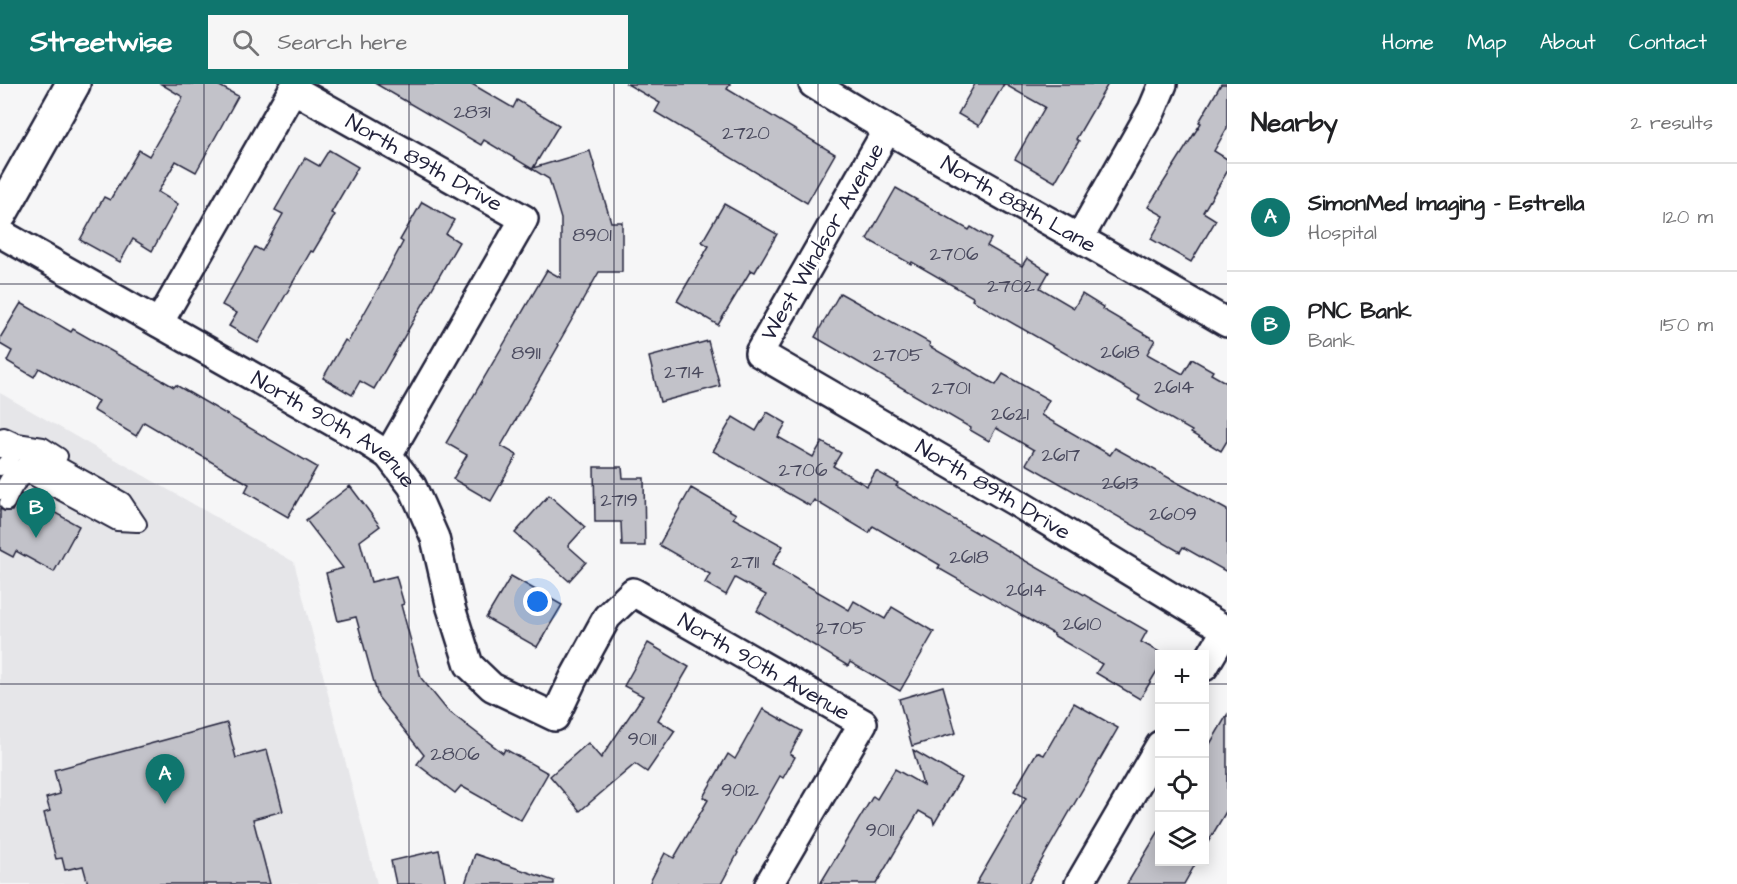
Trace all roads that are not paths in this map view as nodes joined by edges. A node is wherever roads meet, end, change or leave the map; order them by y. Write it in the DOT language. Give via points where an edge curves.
graph roads {
  1 [pos="73,84"];
  2 [pos="813,84"];
  3 [pos="1163,84"];
  4 [pos="887,130"];
  5 [pos="0,214"];
  6 [pos="0,233"];
  7 [pos="1080,237"];
  8 [pos="159,323"];
  9 [pos="1227,323"];
  10 [pos="759,353"];
  11 [pos="0,436"];
  12 [pos="17,441"];
  13 [pos="0,450"];
  14 [pos="388,455"];
  15 [pos="0,468"];
  16 [pos="69,470"];
  17 [pos="3,498"];
  18 [pos="1226,630"];
  19 [pos="1209,659"];
  20 [pos="1155,754"];
  21 [pos="769,884"];
  22 [pos="1079,884"];
  1 -- 5 [label="main road"];
  2 -- 4 [label="street, North 88th Lane"];
  3 -- 7 [label="street"];
  4 -- 7 [label="street, North 88th Lane"];
  4 -- 10 [label="street, West Windsor Avenue"];
  6 -- 8 [label="street, North 90th Avenue"];
  7 -- 9 [label="street, North 88th Lane"];
  8 -- 14 [label="street, North 90th Avenue"];
  8 -- 14 [label="street, North 89th Drive" via="293,89 524,219"];
  10 -- 18 [label="street, North 89th Drive"];
  11 -- 12 [label="lane"];
  12 -- 13 [label="lane"];
  12 -- 16 [label="lane" via="58,453"];
  14 -- 21 [label="street, North 90th Avenue" via="412,486 435,538 469,665 492,687 555,717 607,617 633,592 863,723"];
  15 -- 16 [label="lane" via="15,453 27,451"];
  16 -- 17 [label="lane" via="123,500 139,524 117,523 30,476 22,478"];
  18 -- 19 [label="street"];
  20 -- 22 [label="street"];
}
